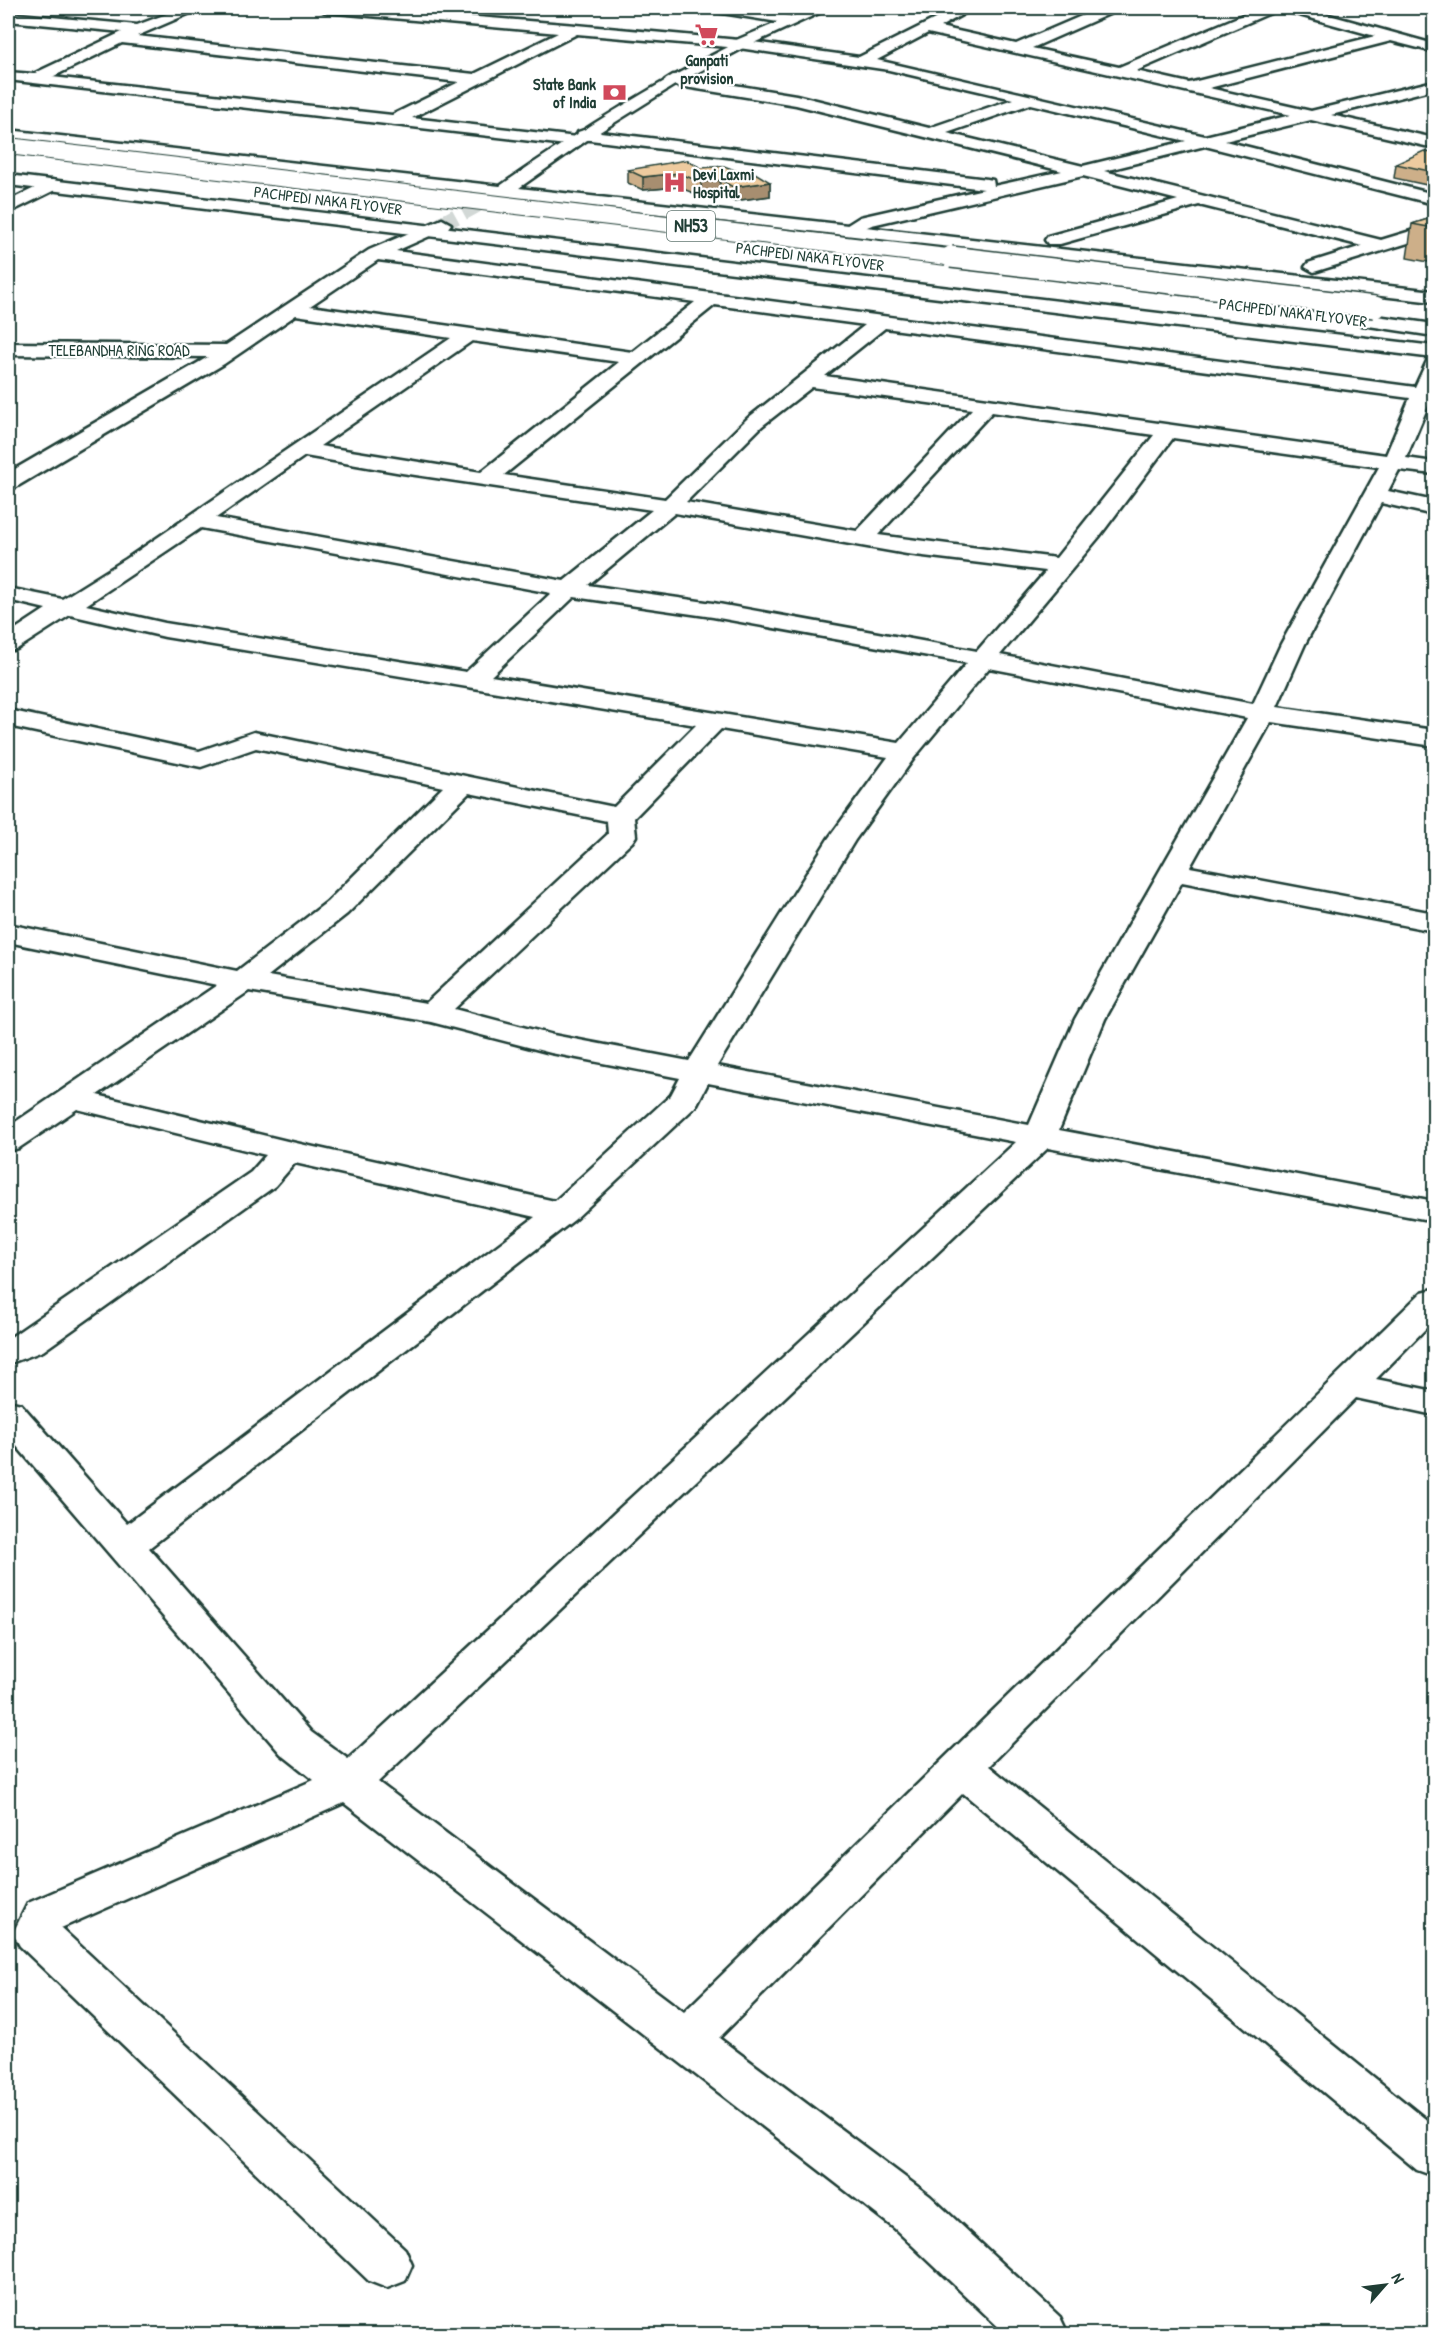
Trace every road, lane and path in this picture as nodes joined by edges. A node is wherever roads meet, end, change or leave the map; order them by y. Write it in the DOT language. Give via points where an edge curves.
graph roads {
  1 [pos="195,8"];
  2 [pos="325,8"];
  3 [pos="716,8"];
  4 [pos="823,8"];
  5 [pos="967,8"];
  6 [pos="1074,8"];
  7 [pos="1270,8"];
  8 [pos="1290,8"];
  9 [pos="392,10"];
  10 [pos="1105,10"];
  11 [pos="8,17"];
  12 [pos="790,20"];
  13 [pos="61,22"];
  14 [pos="139,29"];
  15 [pos="576,29"];
  16 [pos="928,29"];
  17 [pos="29,33"];
  18 [pos="1392,36"];
  19 [pos="119,39"];
  20 [pos="740,44"];
  21 [pos="1434,48"];
  22 [pos="1018,49"];
  23 [pos="861,62"];
  24 [pos="1121,72"];
  25 [pos="8,76"];
  26 [pos="36,79"];
  27 [pos="476,79"];
  28 [pos="673,80"];
  29 [pos="1434,85"];
  30 [pos="1191,87"];
  31 [pos="8,89"];
  32 [pos="1029,99"];
  33 [pos="1308,114"];
  34 [pos="395,120"];
  35 [pos="931,133"];
  36 [pos="8,135"];
  37 [pos="579,138"];
  38 [pos="1203,141"];
  39 [pos="1434,143"];
  40 [pos="8,146"];
  41 [pos="8,160"];
  42 [pos="1085,171"];
  43 [pos="8,180"];
  44 [pos="51,185"];
  45 [pos="1012,187"];
  46 [pos="500,193"];
  47 [pos="1434,199"];
  48 [pos="1199,200"];
  49 [pos="8,208"];
  50 [pos="435,227"];
  51 [pos="850,229"];
  52 [pos="1434,229"];
  53 [pos="1054,240"];
  54 [pos="1380,244"];
  55 [pos="375,254"];
  56 [pos="1314,267"];
  57 [pos="1434,297"];
  58 [pos="711,299"];
  59 [pos="291,309"];
  60 [pos="1372,314"];
  61 [pos="1434,314"];
  62 [pos="881,322"];
  63 [pos="1434,330"];
  64 [pos="469,334"];
  65 [pos="8,349"];
  66 [pos="231,351"];
  67 [pos="1434,352"];
  68 [pos="637,359"];
  69 [pos="1434,365"];
  70 [pos="808,380"];
  71 [pos="1423,394"];
  72 [pos="987,405"];
  73 [pos="1168,430"];
  74 [pos="302,449"];
  75 [pos="1393,462"];
  76 [pos="1434,468"];
  77 [pos="487,478"];
  78 [pos="8,482"];
  79 [pos="1374,495"];
  80 [pos="670,506"];
  81 [pos="1434,508"];
  82 [pos="197,521"];
  83 [pos="862,540"];
  84 [pos="1061,566"];
  85 [pos="569,590"];
  86 [pos="10,594"];
  87 [pos="66,607"];
  88 [pos="8,644"];
  89 [pos="985,660"];
  90 [pos="470,682"];
  91 [pos="1262,713"];
  92 [pos="8,718"];
  93 [pos="714,722"];
  94 [pos="1434,738"];
  95 [pos="905,753"];
  96 [pos="463,783"];
  97 [pos="620,816"];
  98 [pos="1173,872"];
  99 [pos="1434,922"];
  100 [pos="8,933"];
  101 [pos="243,981"];
  102 [pos="432,1013"];
  103 [pos="698,1072"];
  104 [pos="72,1098"];
  105 [pos="1040,1137"];
  106 [pos="8,1141"];
  107 [pos="287,1151"];
  108 [pos="1434,1212"];
  109 [pos="562,1213"];
  110 [pos="1434,1300"];
  111 [pos="8,1353"];
  112 [pos="1349,1385"];
  113 [pos="1434,1403"];
  114 [pos="8,1413"];
  115 [pos="124,1547"];
  116 [pos="962,1768"];
  117 [pos="351,1782"];
  118 [pos="686,2040"];
  119 [pos="1434,2155"];
  120 [pos="387,2265"];
  121 [pos="1042,2334"];
  1 -- 14 [label="main road"];
  2 -- 9 [label="main road"];
  3 -- 12 [label="main road"];
  4 -- 12 [label="main road"];
  5 -- 16 [label="main road"];
  6 -- 10 [label="main road"];
  7 -- 24 [label="main road"];
  8 -- 18 [label="main road"];
  9 -- 15 [label="main road"];
  10 -- 22 [label="main road"];
  11 -- 13 [label="main road"];
  12 -- 20 [label="main road"];
  13 -- 14 [label="main road"];
  13 -- 17 [label="main road"];
  14 -- 19 [label="main road"];
  15 -- 20 [label="main road"];
  15 -- 27 [label="main road"];
  16 -- 22 [label="main road"];
  16 -- 23 [label="main road"];
  18 -- 21 [label="main road"];
  18 -- 30 [label="main road"];
  19 -- 26 [label="main road"];
  19 -- 27 [label="main road"];
  20 -- 23 [label="main road"];
  20 -- 28 [label="main road"];
  22 -- 24 [label="main road"];
  23 -- 32 [label="main road"];
  24 -- 30 [label="main road"];
  25 -- 26 [label="main road"];
  26 -- 31 [label="main road"];
  26 -- 34 [label="main road"];
  27 -- 34 [label="main road"];
  28 -- 35 [label="main road" via="796,100"];
  28 -- 37 [label="main road"];
  29 -- 33 [label="main road"];
  30 -- 33 [label="main road"];
  32 -- 35 [label="main road"];
  32 -- 38 [label="main road"];
  33 -- 38 [label="main road"];
  33 -- 39 [label="main road"];
  34 -- 37 [label="main road"];
  35 -- 42 [label="main road"];
  36 -- 46 [label="main road"];
  37 -- 45 [label="main road"];
  37 -- 46 [label="main road"];
  38 -- 42 [label="main road"];
  38 -- 47 [label="main road"];
  40 -- 60 [label="main road, PACHPEDI NAKA FLYOVER / NH53, bridge"];
  41 -- 60 [label="main road, PACHPEDI NAKA FLYOVER / NH53" via="429,212"];
  42 -- 45 [label="main road"];
  42 -- 48 [label="main road"];
  43 -- 44 [label="main road"];
  44 -- 49 [label="main road"];
  44 -- 50 [label="main road"];
  45 -- 51 [label="main road" via="884,217"];
  46 -- 51 [label="main road"];
  48 -- 53 [label="main road"];
  48 -- 54 [label="main road"];
  50 -- 55 [label="main road"];
  50 -- 67 [label="main road"];
  51 -- 57 [label="main road"];
  52 -- 54 [label="main road"];
  54 -- 56 [label="main road"];
  55 -- 58 [label="main road"];
  55 -- 59 [label="main road"];
  58 -- 62 [label="main road"];
  58 -- 68 [label="main road"];
  59 -- 64 [label="main road"];
  59 -- 66 [label="main road"];
  60 -- 61 [label="main road, PACHPEDI NAKA FLYOVER / NH53"];
  60 -- 63 [label="main road, PACHPEDI NAKA FLYOVER / NH53"];
  62 -- 70 [label="main road"];
  62 -- 71 [label="main road"];
  64 -- 68 [label="main road"];
  64 -- 74 [label="main road"];
  65 -- 66 [label="main road, TELEBANDHA RING ROAD"];
  66 -- 78 [label="main road"];
  68 -- 77 [label="main road"];
  69 -- 71 [label="main road"];
  70 -- 72 [label="main road"];
  70 -- 80 [label="main road" via="755,422"];
  71 -- 75 [label="main road" via="1419,426"];
  72 -- 73 [label="main road"];
  72 -- 83 [label="main road"];
  73 -- 75 [label="main road"];
  73 -- 84 [label="main road"];
  74 -- 77 [label="main road"];
  74 -- 82 [label="main road"];
  75 -- 76 [label="main road"];
  75 -- 79 [label="main road"];
  77 -- 80 [label="main road"];
  79 -- 81 [label="main road"];
  79 -- 91 [label="main road" via="1293,644"];
  80 -- 83 [label="main road"];
  80 -- 85 [label="main road"];
  82 -- 85 [label="main road"];
  82 -- 87 [label="main road"];
  83 -- 84 [label="main road"];
  84 -- 89 [label="main road"];
  85 -- 89 [label="main road" via="713,610"];
  85 -- 90 [label="main road"];
  86 -- 87 [label="main road"];
  87 -- 88 [label="main road"];
  87 -- 90 [label="main road" via="165,630"];
  89 -- 91 [label="main road"];
  89 -- 95 [label="main road"];
  90 -- 93 [label="main road"];
  91 -- 94 [label="main road"];
  91 -- 98 [label="main road"];
  92 -- 96 [label="main road" via="201,759 254,740"];
  93 -- 95 [label="main road"];
  93 -- 97 [label="main road"];
  95 -- 103 [label="main road" via="842,839"];
  96 -- 97 [label="main road"];
  96 -- 101 [label="main road" via="337,908"];
  97 -- 102 [label="main road" via="622,836"];
  98 -- 99 [label="main road"];
  98 -- 105 [label="main road" via="1089,1018"];
  100 -- 101 [label="main road"];
  101 -- 102 [label="main road"];
  101 -- 104 [label="main road"];
  102 -- 103 [label="main road" via="551,1044"];
  103 -- 105 [label="main road"];
  103 -- 109 [label="main road" via="685,1099"];
  104 -- 106 [label="main road"];
  104 -- 107 [label="main road"];
  105 -- 108 [label="main road"];
  105 -- 117 [label="main road"];
  107 -- 109 [label="main road"];
  107 -- 111 [label="main road" via="263,1179 30,1343"];
  109 -- 115 [label="main road"];
  110 -- 112 [label="main road"];
  112 -- 113 [label="main road"];
  112 -- 116 [label="main road"];
  114 -- 115 [label="main road"];
  115 -- 117 [label="main road" via="296,1743"];
  116 -- 118 [label="main road"];
  116 -- 119 [label="main road"];
  117 -- 118 [label="main road"];
  117 -- 120 [label="main road" via="44,1916 36,1933"];
  118 -- 121 [label="main road" via="912,2212"];
}
